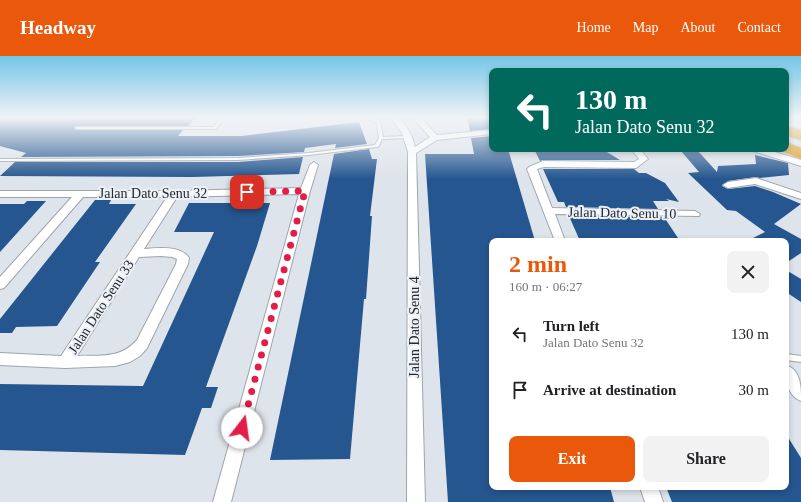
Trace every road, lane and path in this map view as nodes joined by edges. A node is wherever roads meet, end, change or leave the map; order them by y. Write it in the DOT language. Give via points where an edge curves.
graph roads {
  1 [pos="408,137"];
  2 [pos="381,138"];
  3 [pos="386,138"];
  4 [pos="435,138"];
  5 [pos="789,139"];
  6 [pos="801,144"];
  7 [pos="789,148"];
  8 [pos="412,152"];
  9 [pos="638,152"];
  10 [pos="766,152"];
  11 [pos="801,153"];
  12 [pos="0,160"];
  13 [pos="801,163"];
  14 [pos="314,165"];
  15 [pos="728,185"];
  16 [pos="305,191"];
  17 [pos="0,194"];
  18 [pos="80,194"];
  19 [pos="174,194"];
  20 [pos="801,196"];
  21 [pos="548,211"];
  22 [pos="695,214"];
  23 [pos="559,238"];
  24 [pos="137,253"];
  25 [pos="0,286"];
  26 [pos="789,357"];
  27 [pos="0,359"];
  28 [pos="801,359"];
  29 [pos="66,362"];
  30 [pos="789,376"];
  31 [pos="801,394"];
  32 [pos="650,490"];
  33 [pos="222,502"];
  34 [pos="416,502"];
  35 [pos="654,502"];
  1 -- 8 [label="street, Jalan Dato Senu 4"];
  2 -- 3 [label="lane"];
  2 -- 12 [label="lane" via="377,146 246,158"];
  4 -- 8 [label="street"];
  5 -- 6 [label="highway"];
  7 -- 11 [label="highway"];
  8 -- 34 [label="street, Jalan Dato Senu 4"];
  9 -- 21 [label="street" via="644,159 636,165 543,164 534,167 532,170"];
  10 -- 13 [label="street"];
  14 -- 16 [label="street"];
  15 -- 20 [label="street" via="756,181"];
  16 -- 19 [label="street, Jalan Dato Senu 32"];
  16 -- 33 [label="street"];
  17 -- 18 [label="street, Jalan Dato Senu 32"];
  18 -- 19 [label="street, Jalan Dato Senu 32"];
  18 -- 25 [label="street"];
  19 -- 24 [label="street, Jalan Dato Senu 33"];
  21 -- 22 [label="street, Jalan Dato Senu 10"];
  21 -- 23 [label="street"];
  24 -- 29 [label="street, Jalan Dato Senu 33"];
  24 -- 29 [label="street, Jalan Dato Senu 33" via="172,253 183,258 142,344 125,358"];
  26 -- 28 [label="lane"];
  27 -- 29 [label="street"];
  30 -- 31 [label="street"];
  32 -- 35 [label="street"];
}
